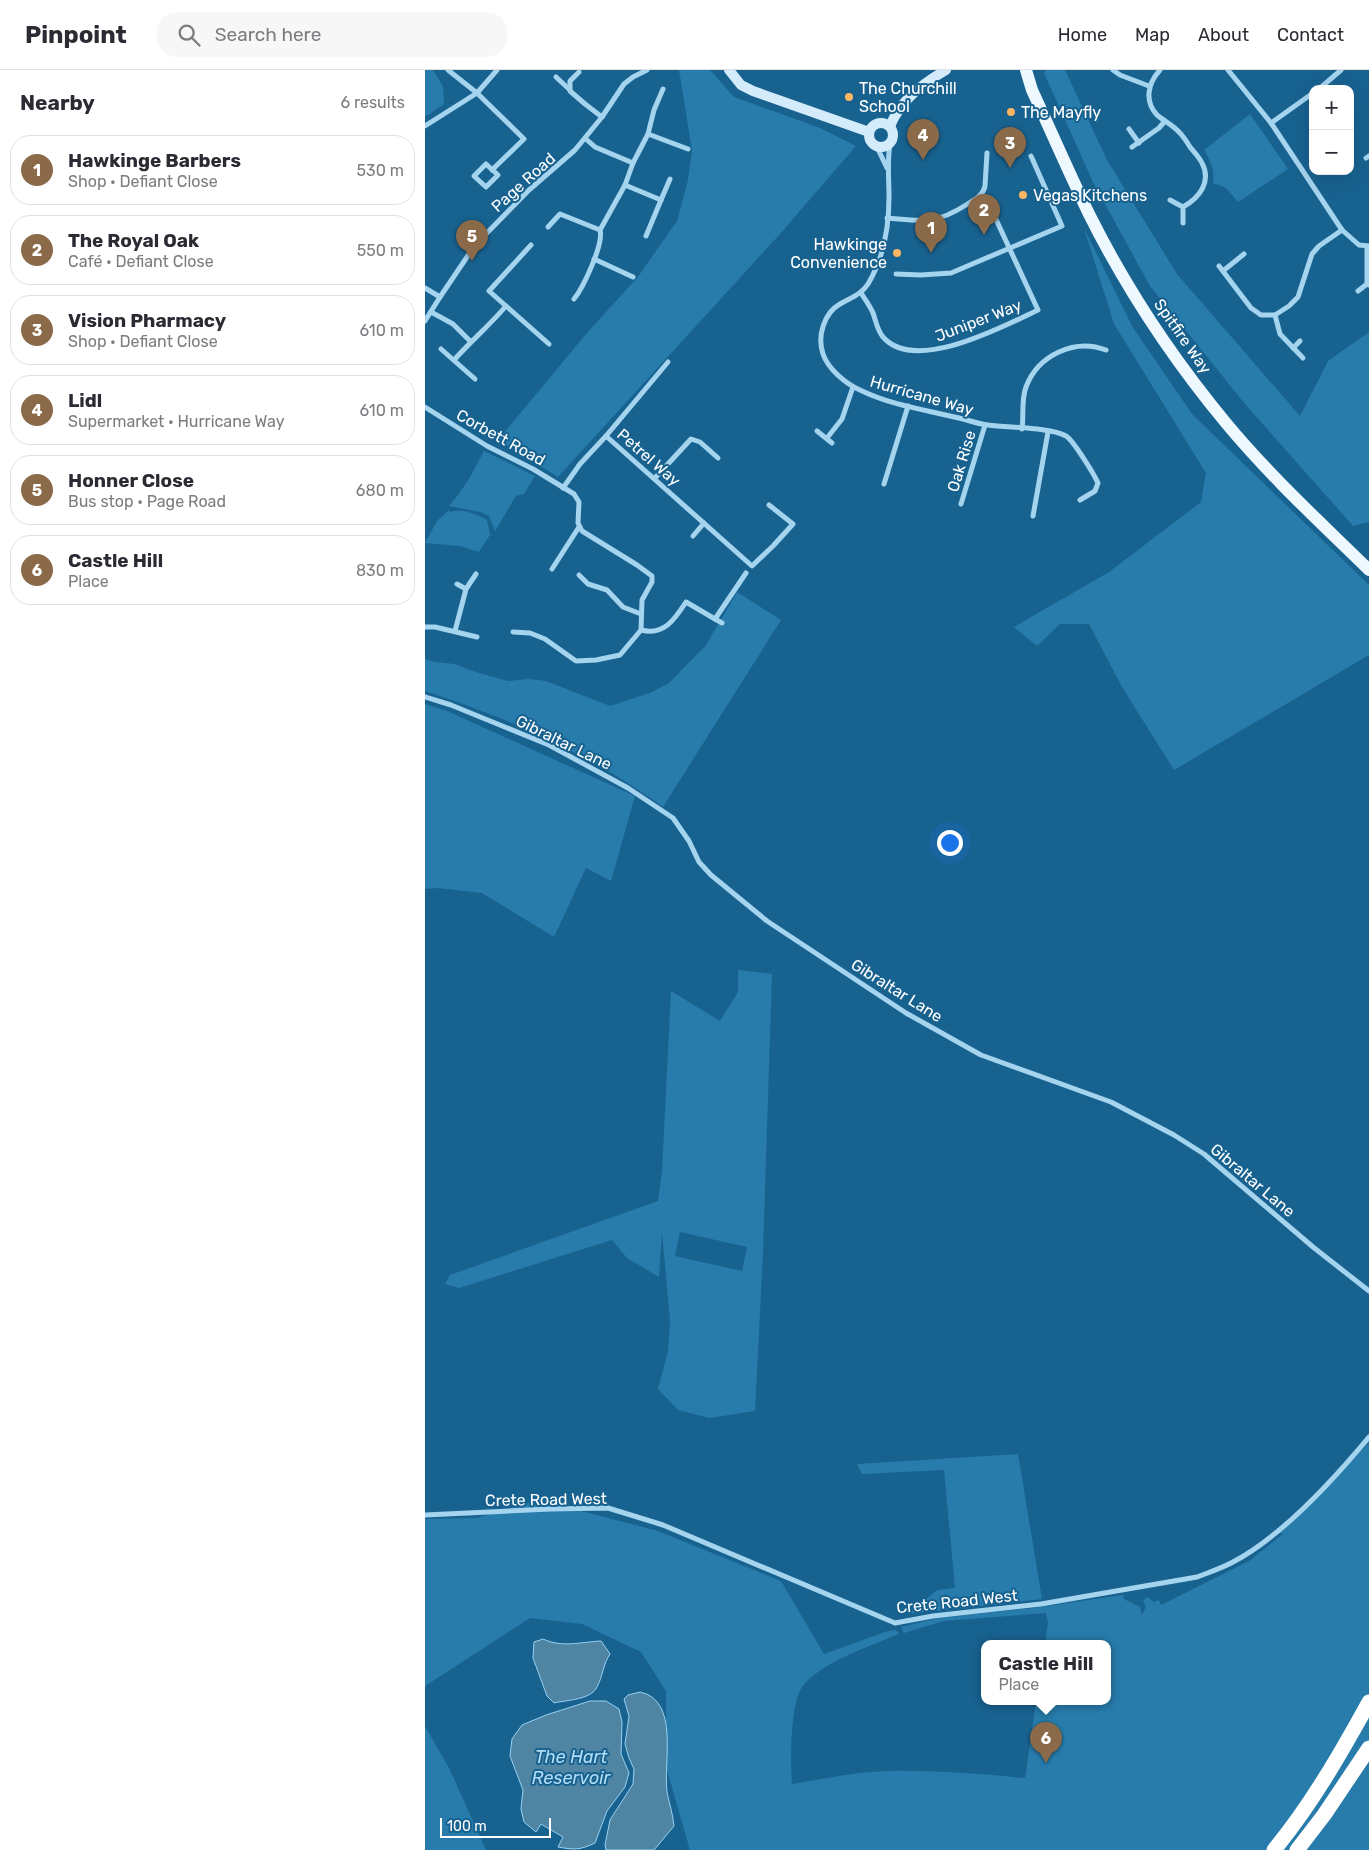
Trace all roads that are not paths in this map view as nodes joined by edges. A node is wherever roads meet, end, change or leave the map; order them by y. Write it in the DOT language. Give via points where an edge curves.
graph roads {
  1 [pos="448,70"];
  2 [pos="497,70"];
  3 [pos="647,70"];
  4 [pos="729,70"];
  5 [pos="946,70"];
  6 [pos="1017,70"];
  7 [pos="1113,70"];
  8 [pos="1160,70"];
  9 [pos="1228,70"];
  10 [pos="1341,70"];
  11 [pos="579,72"];
  12 [pos="1027,75"];
  13 [pos="556,77"];
  14 [pos="1324,85"];
  15 [pos="1149,86"];
  16 [pos="663,89"];
  17 [pos="571,91"];
  18 [pos="477,93"];
  19 [pos="1309,96"];
  20 [pos="602,116"];
  21 [pos="1165,121"];
  22 [pos="1271,123"];
  23 [pos="425,126"];
  24 [pos="890,126"];
  25 [pos="1129,129"];
  26 [pos="869,132"];
  27 [pos="648,134"];
  28 [pos="585,139"];
  29 [pos="1139,142"];
  30 [pos="890,144"];
  31 [pos="877,147"];
  32 [pos="1132,147"];
  33 [pos="688,149"];
  34 [pos="987,153"];
  35 [pos="1031,156"];
  36 [pos="633,163"];
  37 [pos="887,168"];
  38 [pos="492,170"];
  39 [pos="670,179"];
  40 [pos="625,185"];
  41 [pos="981,194"];
  42 [pos="661,200"];
  43 [pos="1171,200"];
  44 [pos="1183,206"];
  45 [pos="887,218"];
  46 [pos="1183,223"];
  47 [pos="548,226"];
  48 [pos="600,230"];
  49 [pos="1342,230"];
  50 [pos="646,236"];
  51 [pos="531,245"];
  52 [pos="1368,246"];
  53 [pos="1010,250"];
  54 [pos="1244,254"];
  55 [pos="594,259"];
  56 [pos="896,274"];
  57 [pos="633,276"];
  58 [pos="1368,285"];
  59 [pos="425,288"];
  60 [pos="1358,291"];
  61 [pos="861,293"];
  62 [pos="439,297"];
  63 [pos="574,299"];
  64 [pos="506,306"];
  65 [pos="431,312"];
  66 [pos="1275,315"];
  67 [pos="425,321"];
  68 [pos="1299,341"];
  69 [pos="470,342"];
  70 [pos="549,344"];
  71 [pos="1293,348"];
  72 [pos="441,349"];
  73 [pos="1106,350"];
  74 [pos="1303,358"];
  75 [pos="454,360"];
  76 [pos="668,362"];
  77 [pos="475,379"];
  78 [pos="853,387"];
  79 [pos="908,406"];
  80 [pos="425,407"];
  81 [pos="985,425"];
  82 [pos="1022,429"];
  83 [pos="817,431"];
  84 [pos="1048,432"];
  85 [pos="605,436"];
  86 [pos="827,438"];
  87 [pos="832,443"];
  88 [pos="718,458"];
  89 [pos="655,478"];
  90 [pos="883,484"];
  91 [pos="563,488"];
  92 [pos="1080,500"];
  93 [pos="961,504"];
  94 [pos="769,505"];
  95 [pos="1033,516"];
  96 [pos="704,523"];
  97 [pos="579,527"];
  98 [pos="693,536"];
  99 [pos="552,569"];
  100 [pos="1369,570"];
  101 [pos="746,573"];
  102 [pos="476,574"];
  103 [pos="579,575"];
  104 [pos="457,584"];
  105 [pos="466,589"];
  106 [pos="641,614"];
  107 [pos="715,619"];
  108 [pos="722,623"];
  109 [pos="425,627"];
  110 [pos="641,630"];
  111 [pos="455,631"];
  112 [pos="513,632"];
  113 [pos="477,637"];
  114 [pos="425,697"];
  115 [pos="1369,1291"];
  116 [pos="1369,1437"];
  117 [pos="425,1515"];
  118 [pos="1369,1702"];
  119 [pos="1369,1748"];
  120 [pos="1274,1850"];
  121 [pos="1297,1850"];
  1 -- 18 [label="street"];
  2 -- 18 [label="street"];
  3 -- 20 [label="street, Page Road" via="624,84"];
  4 -- 26 [label="street" via="741,85 753,91"];
  5 -- 24 [label="street" via="909,97 896,112"];
  6 -- 12 [label="main road, Spitfire Way"];
  7 -- 15 [label="street" via="1120,76"];
  8 -- 15 [label="street"];
  9 -- 22 [label="street"];
  10 -- 14 [label="street"];
  11 -- 17 [label="street" via="570,81"];
  12 -- 100 [label="main road, Spitfire Way" via="1085,205 1134,293 1170,349 1245,446"];
  13 -- 17 [label="street"];
  15 -- 21 [label="street" via="1151,107"];
  16 -- 27 [label="street"];
  17 -- 20 [label="street"];
  18 -- 23 [label="street"];
  18 -- 38 [label="street" via="524,139"];
  19 -- 22 [label="street"];
  20 -- 28 [label="street, Page Road"];
  21 -- 29 [label="street"];
  21 -- 44 [label="street" via="1180,133 1204,168 1206,180 1202,190"];
  22 -- 49 [label="street"];
  24 -- 26 [label="street" via="878,123"];
  24 -- 30 [label="street" via="894,134"];
  25 -- 29 [label="street"];
  26 -- 31 [label="street" via="871,142"];
  27 -- 33 [label="street"];
  27 -- 36 [label="street"];
  28 -- 36 [label="street" via="595,147"];
  28 -- 62 [label="street, Page Road" via="569,158 529,190 483,237"];
  29 -- 32 [label="street"];
  30 -- 31 [label="street"];
  30 -- 37 [label="street"];
  31 -- 37 [label="street"];
  34 -- 41 [label="street" via="985,186"];
  35 -- 53 [label="street" via="1062,226"];
  36 -- 40 [label="street"];
  37 -- 45 [label="street"];
  38 -- 38 [label="street" via="497,176 485,187 474,176 486,164"];
  39 -- 42 [label="street"];
  40 -- 42 [label="street"];
  40 -- 48 [label="street"];
  41 -- 45 [label="street" via="938,220"];
  41 -- 53 [label="street" via="987,200"];
  42 -- 50 [label="street"];
  43 -- 44 [label="street"];
  44 -- 46 [label="street"];
  45 -- 61 [label="street" via="882,251"];
  47 -- 48 [label="street" via="560,214"];
  48 -- 55 [label="street"];
  49 -- 52 [label="street" via="1356,243"];
  49 -- 66 [label="street" via="1312,254 1298,297"];
  51 -- 64 [label="street" via="489,291"];
  52 -- 58 [label="street"];
  53 -- 56 [label="street" via="951,273"];
  53 -- 61 [label="street, Juniper Way" via="1038,310 957,344 928,350 909,350 893,345 879,332"];
  54 -- 66 [label="street" via="1221,269 1251,308 1261,315"];
  55 -- 57 [label="street"];
  55 -- 63 [label="street"];
  58 -- 60 [label="street"];
  59 -- 62 [label="street"];
  61 -- 78 [label="street, Hurricane Way" via="833,310 821,335 823,353 829,364"];
  62 -- 65 [label="street, Page Road"];
  64 -- 69 [label="street"];
  64 -- 70 [label="street"];
  65 -- 67 [label="street, Page Road"];
  65 -- 69 [label="street" via="453,324"];
  66 -- 71 [label="street" via="1280,334"];
  68 -- 71 [label="street"];
  69 -- 75 [label="street"];
  71 -- 74 [label="street"];
  72 -- 75 [label="street"];
  73 -- 82 [label="street" via="1074,346 1044,362 1026,387"];
  75 -- 77 [label="street"];
  76 -- 85 [label="street"];
  78 -- 79 [label="street, Hurricane Way"];
  78 -- 86 [label="street" via="843,419"];
  79 -- 81 [label="street, Hurricane Way"];
  79 -- 90 [label="street"];
  80 -- 91 [label="street, Corbett Road"];
  81 -- 82 [label="street, Hurricane Way"];
  81 -- 93 [label="street, Oak Rise"];
  82 -- 84 [label="street, Hurricane Way"];
  83 -- 86 [label="street"];
  84 -- 92 [label="street, Hurricane Way" via="1069,438 1097,481 1095,491"];
  84 -- 95 [label="street"];
  85 -- 89 [label="street, Petrel Way"];
  85 -- 91 [label="street, Petrel Way"];
  86 -- 87 [label="street"];
  88 -- 89 [label="street" via="700,442 691,439"];
  89 -- 96 [label="street, Petrel Way"];
  91 -- 97 [label="street, Corbett Road" via="574,494 579,502"];
  94 -- 96 [label="street, Petrel Way" via="793,524 752,566"];
  96 -- 98 [label="street"];
  97 -- 99 [label="street"];
  97 -- 106 [label="street" via="652,576 642,600"];
  101 -- 107 [label="street"];
  102 -- 105 [label="street"];
  103 -- 106 [label="street" via="588,584 607,590 623,607"];
  104 -- 105 [label="street"];
  105 -- 111 [label="street"];
  106 -- 110 [label="street"];
  107 -- 108 [label="street"];
  107 -- 110 [label="street" via="686,602 671,623 652,632"];
  109 -- 111 [label="street"];
  110 -- 112 [label="street" via="621,655 580,662 572,660 540,637"];
  111 -- 113 [label="street"];
  114 -- 115 [label="street, Gibraltar Lane" via="549,745 628,788 673,818 699,862 767,920 906,1013 981,1056 1111,1102 1175,1135 1205,1154"];
  116 -- 117 [label="street, Crete Road West" via="1268,1539 1221,1568 1197,1577 1041,1604 895,1623 663,1525 608,1508"];
  118 -- 120 [label="highway, bridge" via="1311,1800"];
  119 -- 121 [label="highway, bridge"];
}
